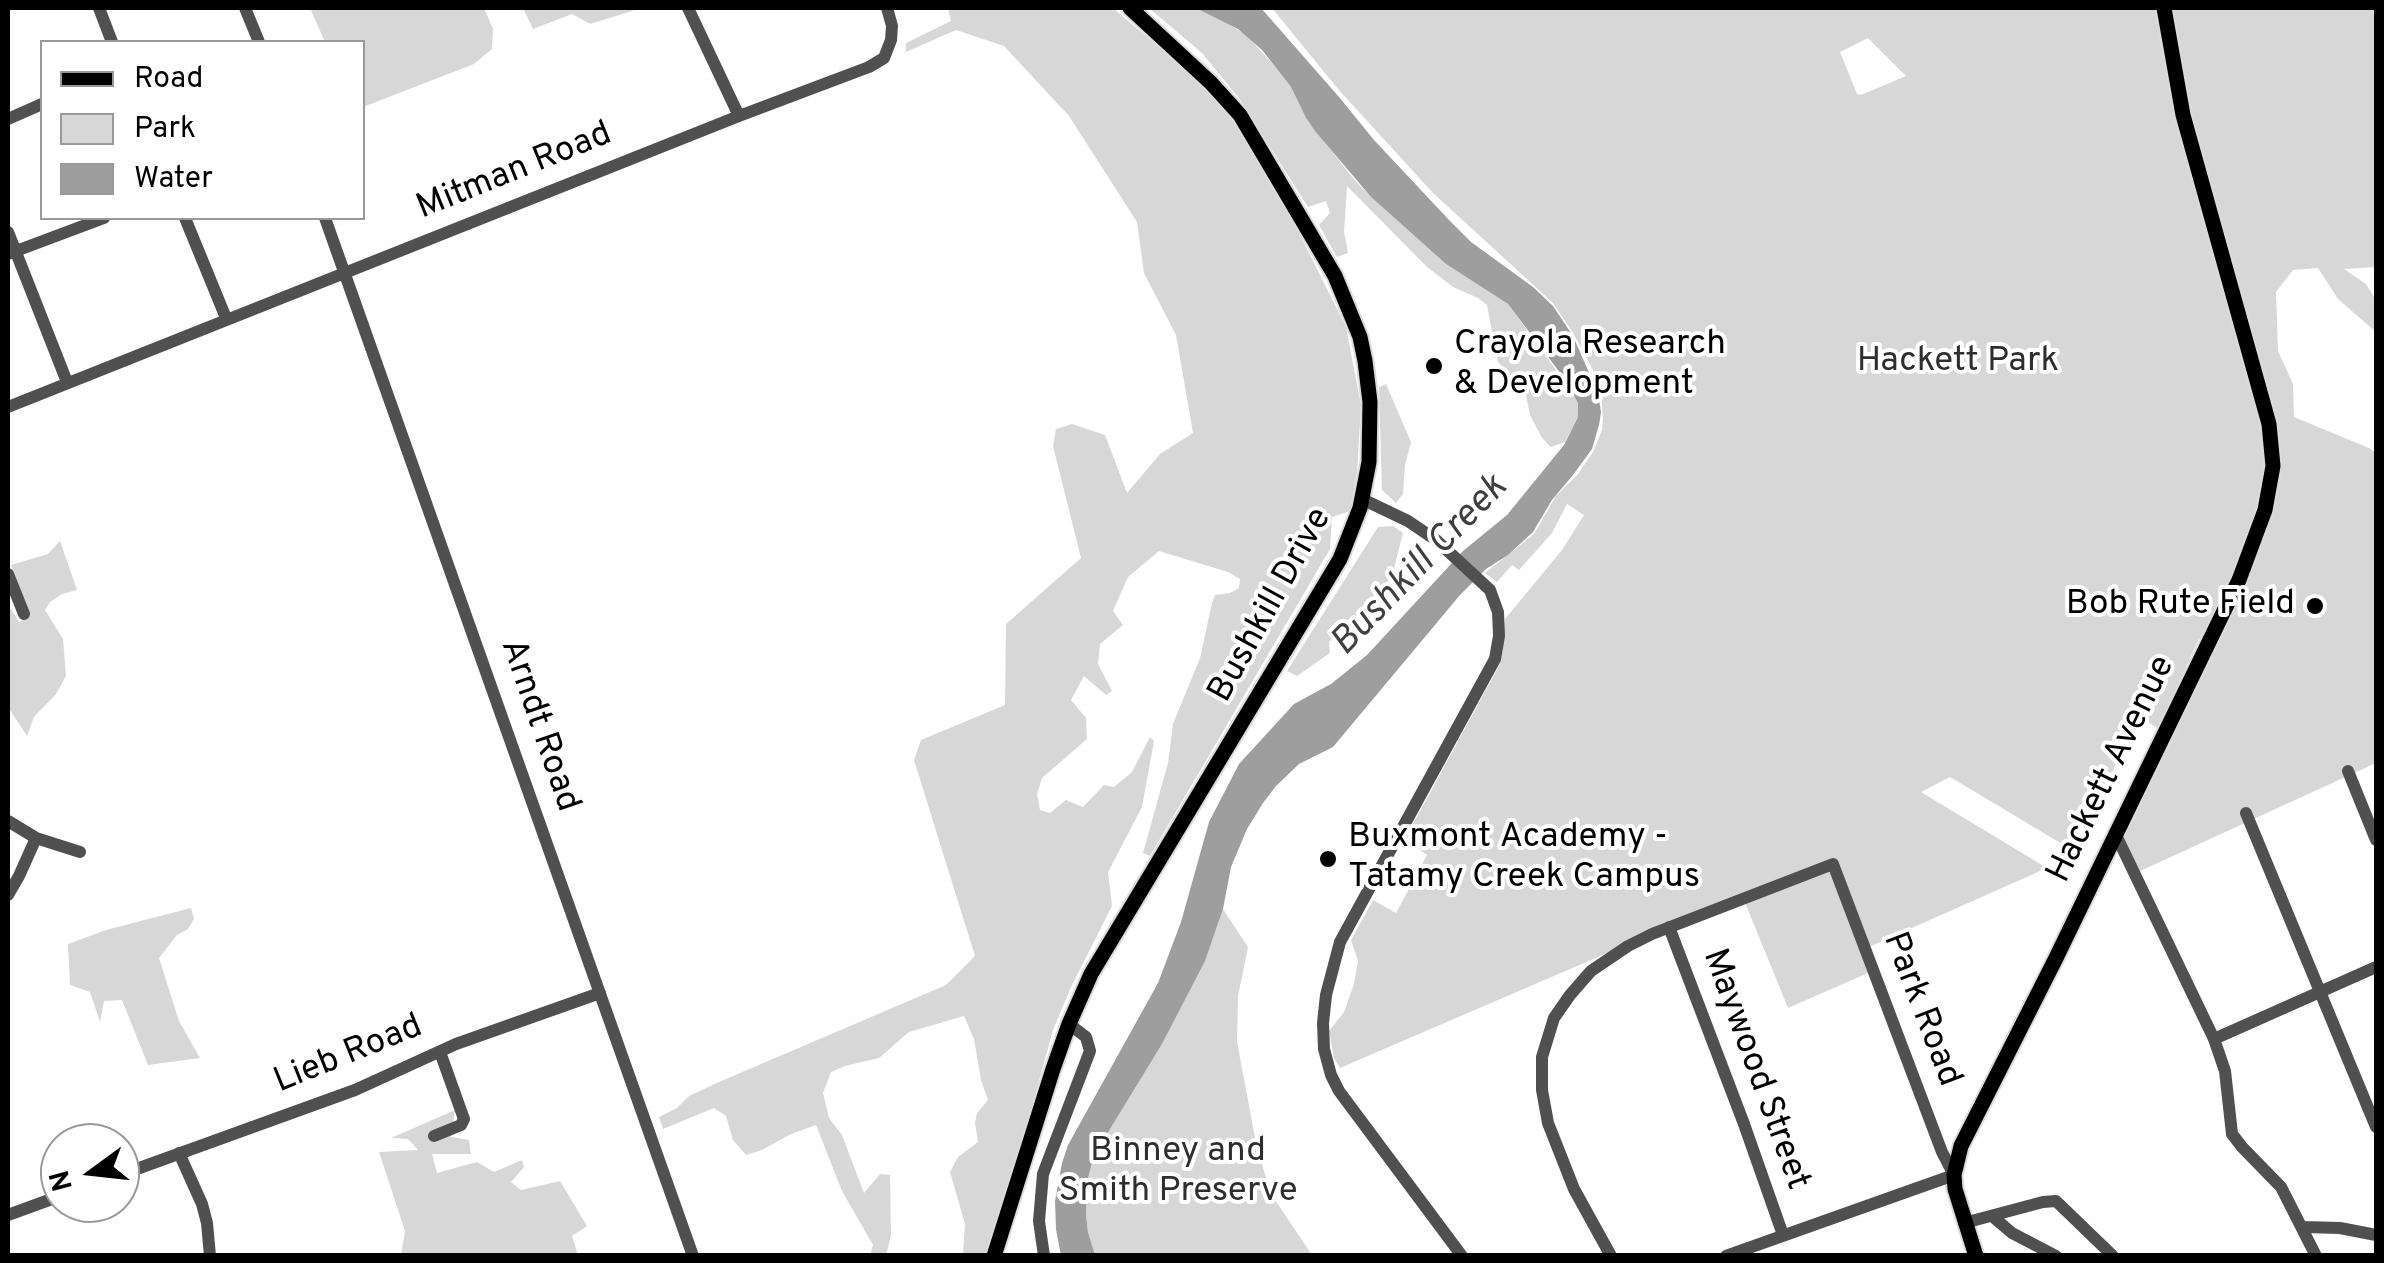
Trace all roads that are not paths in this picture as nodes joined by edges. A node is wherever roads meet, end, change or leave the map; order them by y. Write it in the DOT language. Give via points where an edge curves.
graph roads {
  1 [pos="98,8"];
  2 [pos="245,8"];
  3 [pos="688,8"];
  4 [pos="887,8"];
  5 [pos="1130,8"];
  6 [pos="2164,8"];
  7 [pos="111,40"];
  8 [pos="258,40"];
  9 [pos="40,105"];
  10 [pos="739,116"];
  11 [pos="8,119"];
  12 [pos="99,220"];
  13 [pos="186,220"];
  14 [pos="326,220"];
  15 [pos="8,232"];
  16 [pos="11,253"];
  17 [pos="344,273"];
  18 [pos="226,318"];
  19 [pos="67,382"];
  20 [pos="8,407"];
  21 [pos="1362,500"];
  22 [pos="8,574"];
  23 [pos="24,614"];
  24 [pos="2348,772"];
  25 [pos="2246,813"];
  26 [pos="8,821"];
  27 [pos="2115,833"];
  28 [pos="36,838"];
  29 [pos="2376,840"];
  30 [pos="80,852"];
  31 [pos="8,895"];
  32 [pos="1669,927"];
  33 [pos="2376,967"];
  34 [pos="2321,991"];
  35 [pos="600,993"];
  36 [pos="1069,1024"];
  37 [pos="2214,1039"];
  38 [pos="440,1052"];
  39 [pos="2376,1128"];
  40 [pos="434,1136"];
  41 [pos="179,1153"];
  42 [pos="140,1168"];
  43 [pos="1954,1175"];
  44 [pos="40,1203"];
  45 [pos="8,1215"];
  46 [pos="1992,1216"];
  47 [pos="1964,1223"];
  48 [pos="2303,1227"];
  49 [pos="1783,1234"];
  50 [pos="2376,1235"];
  51 [pos="210,1256"];
  52 [pos="693,1256"];
  53 [pos="994,1256"];
  54 [pos="1044,1256"];
  55 [pos="1462,1256"];
  56 [pos="1611,1256"];
  57 [pos="1726,1256"];
  58 [pos="1976,1256"];
  59 [pos="2056,1256"];
  60 [pos="2113,1256"];
  61 [pos="2316,1256"];
  1 -- 7 [label="street"];
  2 -- 8 [label="street"];
  3 -- 10 [label="street"];
  4 -- 10 [label="street, Mitman Road" via="892,26 884,58"];
  5 -- 21 [label="main road, Bushkill Drive" via="1231,104 1335,276 1360,337 1368,382 1370,442"];
  6 -- 27 [label="main road, Hackett Avenue" via="2182,115 2269,424 2273,466 2266,510 2240,580"];
  9 -- 11 [label="street"];
  10 -- 17 [label="street, Mitman Road"];
  12 -- 16 [label="street"];
  13 -- 18 [label="street"];
  14 -- 17 [label="street, Arndt Road"];
  15 -- 16 [label="street"];
  16 -- 19 [label="street"];
  17 -- 18 [label="street, Mitman Road"];
  17 -- 35 [label="street, Arndt Road"];
  18 -- 19 [label="street, Mitman Road"];
  19 -- 20 [label="street, Mitman Road"];
  21 -- 36 [label="main road, Bushkill Drive" via="1331,575 1109,942"];
  21 -- 55 [label="street" via="1436,540 1490,590 1500,625 1495,660 1340,942 1322,1023 1339,1092"];
  22 -- 23 [label="street"];
  24 -- 29 [label="street"];
  25 -- 34 [label="street"];
  26 -- 28 [label="street"];
  27 -- 37 [label="street"];
  27 -- 43 [label="main road, Hackett Avenue" via="1961,1146"];
  28 -- 30 [label="street"];
  28 -- 31 [label="street"];
  32 -- 43 [label="street, Park Road" via="1834,864"];
  32 -- 49 [label="street, Maywood Street"];
  32 -- 56 [label="street" via="1591,971 1554,1018 1542,1057 1548,1123"];
  33 -- 34 [label="street"];
  34 -- 37 [label="street"];
  34 -- 39 [label="street"];
  35 -- 38 [label="street, Lieb Road"];
  35 -- 52 [label="street, Arndt Road"];
  36 -- 53 [label="main road, Bushkill Drive"];
  36 -- 54 [label="street" via="1086,1037 1090,1052 1043,1174"];
  37 -- 48 [label="street" via="2232,1134 2281,1187"];
  38 -- 40 [label="street" via="464,1119"];
  38 -- 41 [label="street, Lieb Road"];
  41 -- 42 [label="street, Lieb Road"];
  41 -- 51 [label="street" via="202,1204"];
  43 -- 47 [label="main road"];
  43 -- 49 [label="street"];
  44 -- 45 [label="street"];
  46 -- 47 [label="street"];
  46 -- 59 [label="street"];
  46 -- 60 [label="street" via="2056,1202"];
  47 -- 58 [label="main road"];
  48 -- 50 [label="street"];
  48 -- 61 [label="street"];
  49 -- 57 [label="street"];
}
